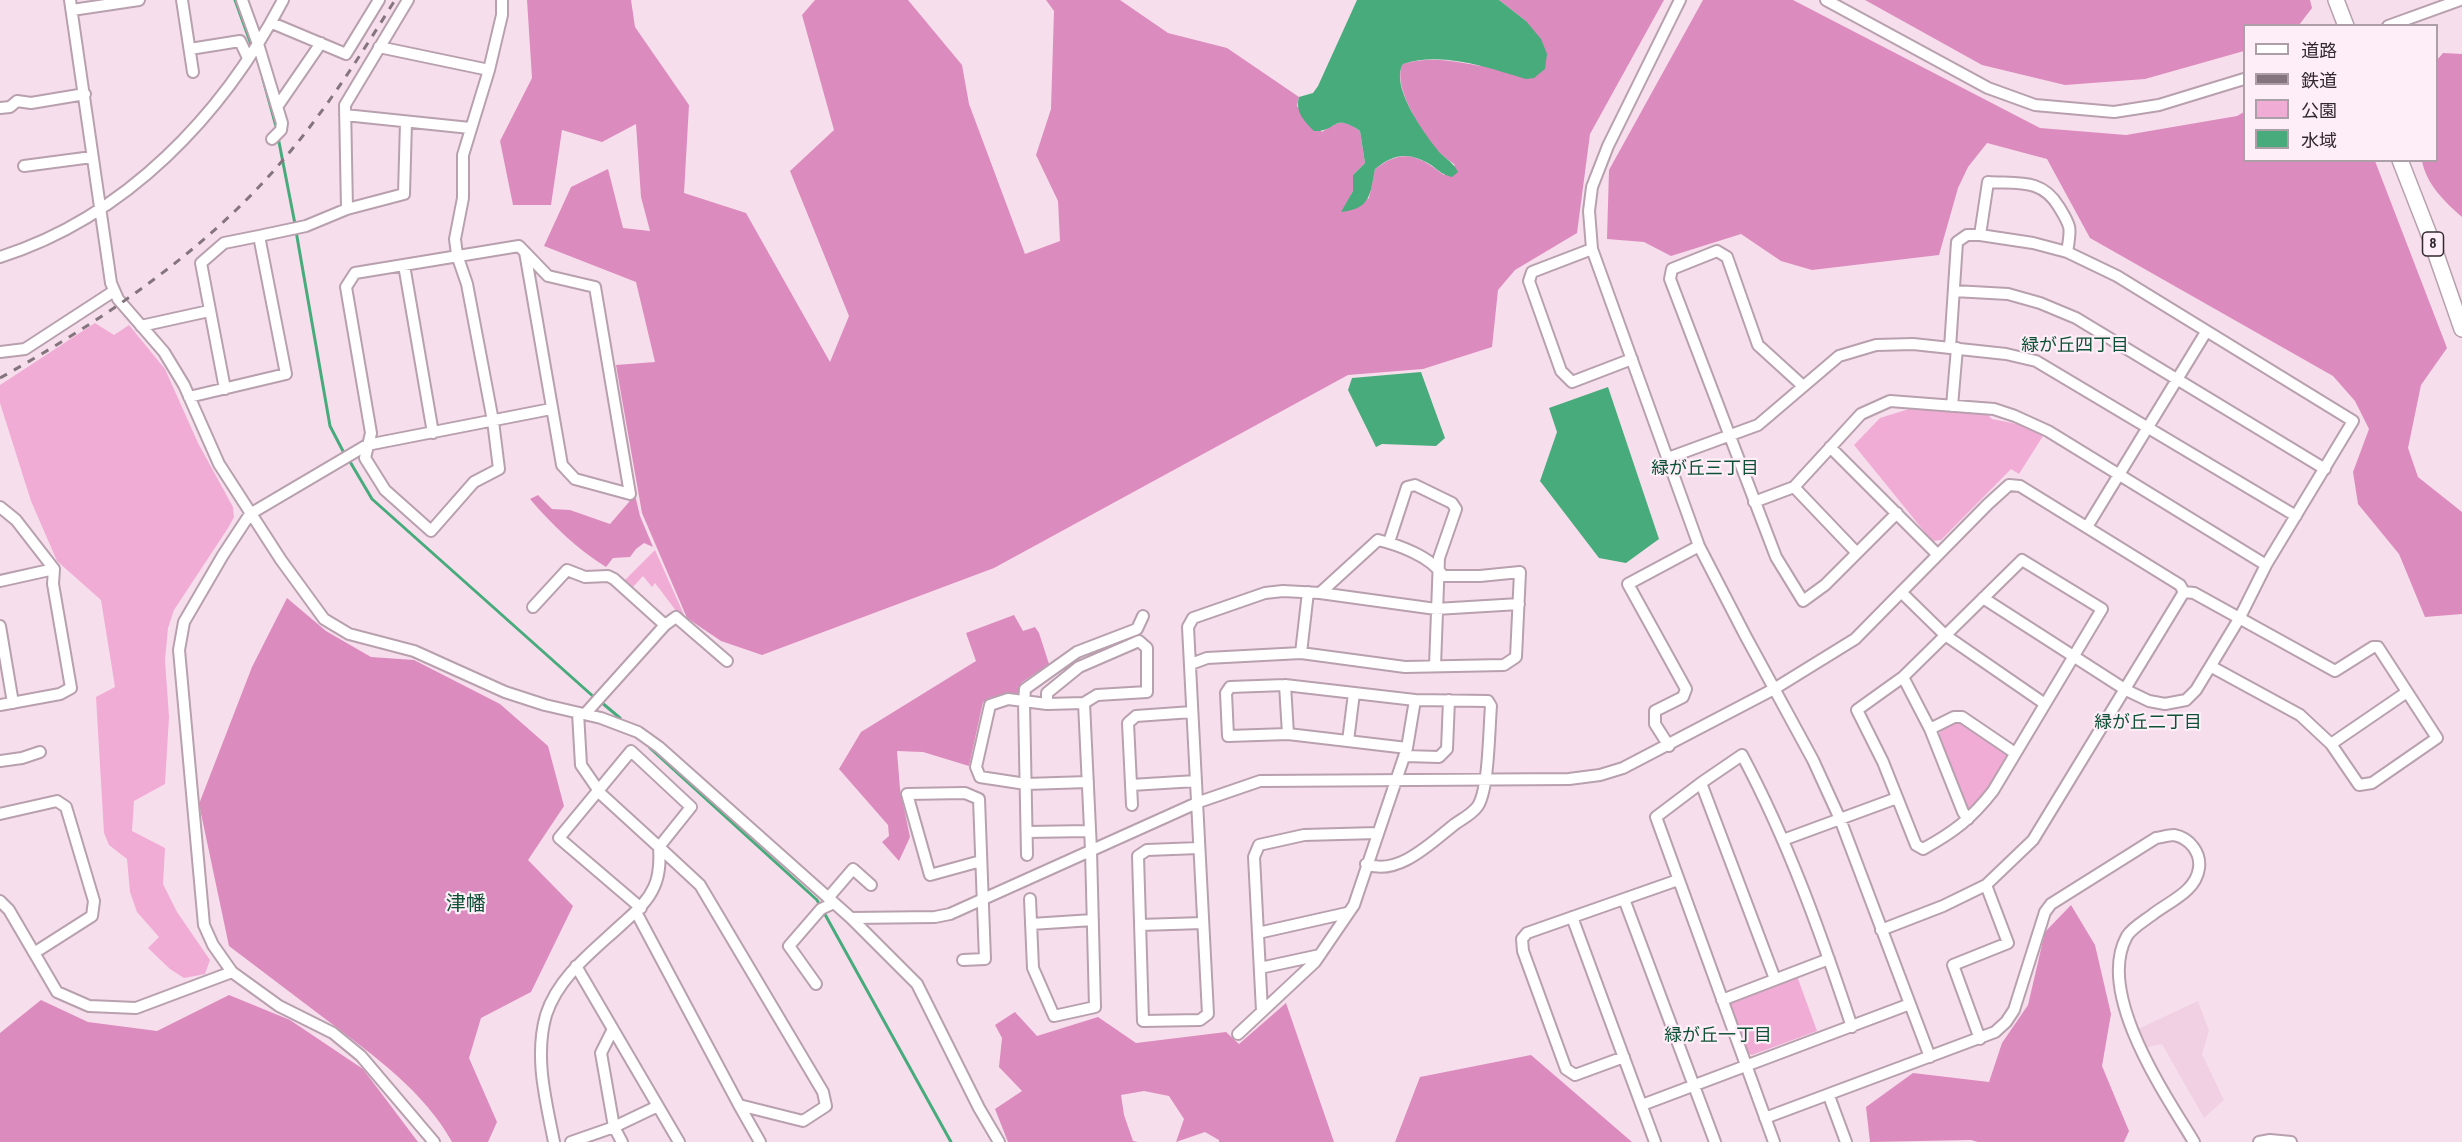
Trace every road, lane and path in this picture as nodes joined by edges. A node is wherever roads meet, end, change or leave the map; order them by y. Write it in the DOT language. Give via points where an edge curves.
graph roads {
  1 [pos="139,0"];
  2 [pos="182,0"];
  3 [pos="242,0"];
  4 [pos="283,0"];
  5 [pos="379,0"];
  6 [pos="408,0"];
  7 [pos="502,0"];
  8 [pos="1680,0"];
  9 [pos="1826,0"];
  10 [pos="2336,0"];
  11 [pos="2460,0"];
  12 [pos="71,5"];
  13 [pos="272,23"];
  14 [pos="2345,24"];
  15 [pos="2394,24"];
  16 [pos="321,43"];
  17 [pos="379,47"];
  18 [pos="190,49"];
  19 [pos="253,51"];
  20 [pos="489,70"];
  21 [pos="193,72"];
  22 [pos="2243,79"];
  23 [pos="85,94"];
  24 [pos="277,107"];
  25 [pos="0,108"];
  26 [pos="345,115"];
  27 [pos="406,122"];
  28 [pos="470,128"];
  29 [pos="275,135"];
  30 [pos="92,157"];
  31 [pos="2401,162"];
  32 [pos="24,166"];
  33 [pos="347,209"];
  34 [pos="99,210"];
  35 [pos="1980,235"];
  36 [pos="259,236"];
  37 [pos="1592,249"];
  38 [pos="525,252"];
  39 [pos="2067,252"];
  40 [pos="457,255"];
  41 [pos="0,257"];
  42 [pos="404,265"];
  43 [pos="114,291"];
  44 [pos="1954,291"];
  45 [pos="209,311"];
  46 [pos="141,326"];
  47 [pos="2462,329"];
  48 [pos="2206,332"];
  49 [pos="1954,348"];
  50 [pos="0,352"];
  51 [pos="1632,359"];
  52 [pos="2176,379"];
  53 [pos="1803,386"];
  54 [pos="225,389"];
  55 [pos="189,397"];
  56 [pos="1952,406"];
  57 [pos="551,409"];
  58 [pos="492,421"];
  59 [pos="2147,426"];
  60 [pos="433,433"];
  61 [pos="1728,436"];
  62 [pos="367,445"];
  63 [pos="1830,447"];
  64 [pos="1668,458"];
  65 [pos="2325,469"];
  66 [pos="2119,474"];
  67 [pos="1794,488"];
  68 [pos="1754,502"];
  69 [pos="0,507"];
  70 [pos="1897,513"];
  71 [pos="250,514"];
  72 [pos="2296,516"];
  73 [pos="2087,527"];
  74 [pos="1389,543"];
  75 [pos="1699,546"];
  76 [pos="1857,553"];
  77 [pos="1938,555"];
  78 [pos="2266,565"];
  79 [pos="54,569"];
  80 [pos="1440,570"];
  81 [pos="0,581"];
  82 [pos="1314,592"];
  83 [pos="1901,592"];
  84 [pos="2184,592"];
  85 [pos="1983,598"];
  86 [pos="1519,604"];
  87 [pos="533,607"];
  88 [pos="1436,609"];
  89 [pos="1143,616"];
  90 [pos="2240,619"];
  91 [pos="665,625"];
  92 [pos="0,626"];
  93 [pos="1945,635"];
  94 [pos="1,642"];
  95 [pos="1301,653"];
  96 [pos="2074,656"];
  97 [pos="727,661"];
  98 [pos="1191,664"];
  99 [pos="1435,666"];
  100 [pos="2212,667"];
  101 [pos="1903,677"];
  102 [pos="1285,685"];
  103 [pos="1774,689"];
  104 [pos="2126,690"];
  105 [pos="2407,692"];
  106 [pos="1354,693"];
  107 [pos="1414,700"];
  108 [pos="1449,700"];
  109 [pos="1024,702"];
  110 [pos="13,703"];
  111 [pos="1084,703"];
  112 [pos="1047,704"];
  113 [pos="2045,704"];
  114 [pos="0,705"];
  115 [pos="1192,712"];
  116 [pos="582,714"];
  117 [pos="1930,729"];
  118 [pos="1288,734"];
  119 [pos="1348,741"];
  120 [pos="2331,744"];
  121 [pos="1669,746"];
  122 [pos="40,752"];
  123 [pos="1406,752"];
  124 [pos="2015,753"];
  125 [pos="0,761"];
  126 [pos="1396,780"];
  127 [pos="1485,780"];
  128 [pos="1196,781"];
  129 [pos="1088,782"];
  130 [pos="1701,783"];
  131 [pos="1026,784"];
  132 [pos="1131,785"];
  133 [pos="600,791"];
  134 [pos="1898,798"];
  135 [pos="1198,802"];
  136 [pos="1132,805"];
  137 [pos="0,814"];
  138 [pos="1840,819"];
  139 [pos="1968,819"];
  140 [pos="1089,831"];
  141 [pos="1028,832"];
  142 [pos="1377,833"];
  143 [pos="1783,840"];
  144 [pos="660,847"];
  145 [pos="1199,848"];
  146 [pos="1091,850"];
  147 [pos="1027,855"];
  148 [pos="981,861"];
  149 [pos="1366,864"];
  150 [pos="1677,879"];
  151 [pos="871,885"];
  152 [pos="1986,885"];
  153 [pos="1030,899"];
  154 [pos="1624,899"];
  155 [pos="982,900"];
  156 [pos="0,901"];
  157 [pos="827,905"];
  158 [pos="638,910"];
  159 [pos="1347,913"];
  160 [pos="1572,917"];
  161 [pos="850,918"];
  162 [pos="1093,920"];
  163 [pos="1203,923"];
  164 [pos="1031,924"];
  165 [pos="1140,926"];
  166 [pos="1881,930"];
  167 [pos="1258,933"];
  168 [pos="34,953"];
  169 [pos="1320,955"];
  170 [pos="1829,959"];
  171 [pos="963,960"];
  172 [pos="576,966"];
  173 [pos="1260,968"];
  174 [pos="232,972"];
  175 [pos="1775,978"];
  176 [pos="816,984"];
  177 [pos="1722,1000"];
  178 [pos="1910,1004"];
  179 [pos="1262,1011"];
  180 [pos="1852,1027"];
  181 [pos="613,1029"];
  182 [pos="1238,1034"];
  183 [pos="1980,1039"];
  184 [pos="1624,1057"];
  185 [pos="1930,1057"];
  186 [pos="1746,1066"];
  187 [pos="1693,1085"];
  188 [pos="1829,1096"];
  189 [pos="739,1105"];
  190 [pos="1642,1105"];
  191 [pos="658,1106"];
  192 [pos="1765,1118"];
  193 [pos="614,1127"];
  194 [pos="434,1142"];
  195 [pos="554,1142"];
  196 [pos="571,1142"];
  197 [pos="622,1142"];
  198 [pos="679,1142"];
  199 [pos="760,1142"];
  200 [pos="999,1142"];
  201 [pos="1655,1142"];
  202 [pos="1715,1142"];
  203 [pos="1774,1142"];
  204 [pos="1846,1142"];
  205 [pos="2194,1142"];
  206 [pos="2259,1142"];
  207 [pos="2291,1142"];
  1 -- 12 [label="street"];
  2 -- 18 [label="street"];
  3 -- 19 [label="street"];
  4 -- 13 [label="street"];
  5 -- 16 [label="street" via="346,54"];
  6 -- 17 [label="street"];
  7 -- 20 [label="street"];
  8 -- 37 [label="street" via="1592,187 1588,211"];
  9 -- 22 [label="street" via="1988,88 2035,105 2114,112 2159,105"];
  10 -- 14 [label="highway"];
  11 -- 15 [label="street"];
  12 -- 23 [label="street"];
  13 -- 16 [label="street"];
  13 -- 19 [label="street"];
  16 -- 24 [label="street"];
  17 -- 20 [label="street"];
  17 -- 26 [label="street" via="345,105"];
  18 -- 19 [label="street" via="240,41"];
  18 -- 21 [label="street"];
  19 -- 24 [label="street"];
  19 -- 34 [label="street" via="217,102 169,156"];
  20 -- 28 [label="street"];
  23 -- 25 [label="street" via="31,103 17,101"];
  23 -- 30 [label="street"];
  24 -- 29 [label="street" via="282,123"];
  26 -- 27 [label="street"];
  26 -- 33 [label="street"];
  27 -- 28 [label="street"];
  27 -- 33 [label="street" via="404,194"];
  28 -- 40 [label="street" via="463,155"];
  30 -- 32 [label="street"];
  30 -- 34 [label="street"];
  31 -- 47 [label="highway, 8"];
  33 -- 36 [label="street" via="296,228"];
  34 -- 41 [label="street"];
  34 -- 43 [label="street"];
  35 -- 39 [label="street"];
  35 -- 39 [label="street" via="1988,182 2033,185 2051,194 2071,226"];
  35 -- 44 [label="street" via="1967,235 1957,242"];
  36 -- 45 [label="street" via="224,243 201,263"];
  36 -- 54 [label="street" via="286,374"];
  37 -- 51 [label="street"];
  37 -- 51 [label="street" via="1532,272 1529,281 1561,371 1572,382"];
  38 -- 40 [label="street" via="519,246"];
  38 -- 57 [label="street"];
  38 -- 57 [label="street" via="548,276 595,287 630,494 575,478 562,465"];
  39 -- 48 [label="street" via="2117,276"];
  40 -- 42 [label="street"];
  40 -- 58 [label="street" via="467,284"];
  42 -- 60 [label="street"];
  42 -- 62 [label="street" via="356,273 346,287 371,433"];
  43 -- 46 [label="street"];
  43 -- 50 [label="street" via="25,349"];
  44 -- 49 [label="street"];
  44 -- 52 [label="street" via="2008,294 2040,303 2076,318"];
  45 -- 46 [label="street"];
  45 -- 54 [label="street"];
  46 -- 55 [label="street" via="164,352"];
  48 -- 52 [label="street"];
  48 -- 65 [label="street" via="2353,421"];
  49 -- 53 [label="street" via="1876,345 1839,356"];
  49 -- 56 [label="street"];
  49 -- 59 [label="street" via="2036,361"];
  51 -- 64 [label="street"];
  52 -- 59 [label="street"];
  52 -- 65 [label="street"];
  53 -- 61 [label="street" via="1758,425"];
  53 -- 61 [label="street" via="1758,345 1727,256 1717,251 1672,269 1670,279"];
  54 -- 55 [label="street"];
  55 -- 71 [label="street" via="219,464"];
  56 -- 63 [label="street" via="1890,401 1861,414"];
  56 -- 66 [label="street" via="2016,416 2048,430"];
  57 -- 58 [label="street"];
  58 -- 60 [label="street"];
  58 -- 62 [label="street" via="499,469 474,482 431,531 385,490 365,458"];
  59 -- 66 [label="street"];
  59 -- 72 [label="street"];
  60 -- 62 [label="street"];
  61 -- 64 [label="street"];
  61 -- 68 [label="street"];
  62 -- 71 [label="street"];
  63 -- 67 [label="street"];
  63 -- 70 [label="street"];
  64 -- 75 [label="street"];
  65 -- 72 [label="street"];
  66 -- 73 [label="street"];
  66 -- 78 [label="street"];
  67 -- 68 [label="street"];
  67 -- 76 [label="street"];
  68 -- 76 [label="street" via="1776,557 1803,601"];
  69 -- 79 [label="street" via="16,519"];
  70 -- 76 [label="street"];
  70 -- 77 [label="street"];
  71 -- 116 [label="street" via="309,600 340,629 414,651 505,693"];
  71 -- 174 [label="street" via="184,622 179,651 204,925"];
  72 -- 78 [label="street"];
  73 -- 77 [label="street" via="2020,486 2009,485"];
  73 -- 84 [label="street" via="2180,585"];
  74 -- 80 [label="street"];
  74 -- 80 [label="street" via="1407,487 1414,485 1452,503 1456,509 1439,558"];
  74 -- 82 [label="street" via="1378,540"];
  75 -- 103 [label="street"];
  75 -- 121 [label="street" via="1628,584 1686,689 1683,697 1655,711 1655,724"];
  77 -- 83 [label="street"];
  78 -- 90 [label="street"];
  79 -- 81 [label="street"];
  79 -- 110 [label="street" via="53,584 71,688 60,694"];
  80 -- 86 [label="street" via="1443,576 1520,572"];
  80 -- 88 [label="street"];
  82 -- 88 [label="street"];
  82 -- 95 [label="street"];
  82 -- 98 [label="street" via="1265,593 1193,618 1188,627"];
  83 -- 93 [label="street"];
  83 -- 103 [label="street" via="1855,639"];
  84 -- 90 [label="street" via="2194,593"];
  84 -- 104 [label="street"];
  85 -- 93 [label="street"];
  85 -- 96 [label="street"];
  85 -- 96 [label="street" via="2022,560 2102,609"];
  86 -- 88 [label="street"];
  86 -- 99 [label="street" via="1516,657 1504,665"];
  87 -- 91 [label="street" via="567,570 585,577 614,579"];
  88 -- 99 [label="street"];
  89 -- 109 [label="street" via="1137,629 1077,652 1025,689"];
  90 -- 100 [label="street"];
  90 -- 105 [label="street" via="2335,671 2378,647"];
  91 -- 97 [label="street" via="676,617"];
  91 -- 116 [label="street"];
  92 -- 94 [label="street"];
  93 -- 101 [label="street"];
  93 -- 113 [label="street"];
  94 -- 110 [label="street"];
  95 -- 98 [label="street" via="1207,658"];
  95 -- 99 [label="street" via="1405,667"];
  96 -- 104 [label="street"];
  96 -- 113 [label="street"];
  98 -- 115 [label="street"];
  100 -- 104 [label="street" via="2186,700 2165,704"];
  100 -- 120 [label="street" via="2300,715"];
  101 -- 117 [label="street"];
  101 -- 134 [label="street" via="1857,710"];
  102 -- 106 [label="street"];
  102 -- 118 [label="street"];
  102 -- 118 [label="street" via="1230,687 1226,693 1228,736"];
  103 -- 121 [label="street"];
  103 -- 138 [label="street"];
  104 -- 152 [label="street" via="2033,840"];
  105 -- 120 [label="street"];
  105 -- 120 [label="street" via="2437,738 2372,783 2359,785"];
  106 -- 107 [label="street"];
  106 -- 119 [label="street"];
  107 -- 108 [label="street"];
  107 -- 123 [label="street"];
  108 -- 123 [label="street" via="1447,749 1439,757"];
  108 -- 127 [label="street" via="1488,701 1491,706"];
  109 -- 112 [label="street"];
  109 -- 131 [label="street"];
  109 -- 131 [label="street" via="1008,699 990,705 976,767 980,777"];
  110 -- 114 [label="street"];
  111 -- 112 [label="street"];
  111 -- 112 [label="street" via="1097,695 1147,692 1147,648 1139,641 1079,667 1047,693"];
  111 -- 129 [label="street"];
  113 -- 124 [label="street"];
  115 -- 128 [label="street"];
  115 -- 132 [label="street" via="1136,716 1128,723"];
  116 -- 133 [label="street" via="581,765"];
  116 -- 157 [label="street" via="638,732"];
  117 -- 124 [label="street" via="1962,717"];
  117 -- 139 [label="street"];
  118 -- 119 [label="street"];
  119 -- 123 [label="street"];
  121 -- 127 [label="street" via="1600,775"];
  122 -- 125 [label="street"];
  123 -- 126 [label="street"];
  124 -- 139 [label="street" via="1976,814"];
  126 -- 127 [label="street"];
  126 -- 135 [label="street" via="1260,781"];
  126 -- 142 [label="street"];
  127 -- 149 [label="street" via="1478,807 1413,857 1390,866 1374,868"];
  128 -- 132 [label="street"];
  128 -- 135 [label="street"];
  129 -- 131 [label="street"];
  129 -- 140 [label="street"];
  130 -- 143 [label="street" via="1742,755"];
  130 -- 150 [label="street" via="1656,817"];
  130 -- 175 [label="street"];
  131 -- 141 [label="street"];
  132 -- 136 [label="street"];
  133 -- 144 [label="street"];
  133 -- 144 [label="street" via="631,751 691,807"];
  133 -- 158 [label="street" via="559,838"];
  134 -- 138 [label="street"];
  134 -- 139 [label="street" via="1916,845 1923,849 1952,834"];
  135 -- 145 [label="street"];
  135 -- 146 [label="street"];
  137 -- 168 [label="street" via="57,801 66,807 94,901 92,916"];
  138 -- 143 [label="street"];
  138 -- 166 [label="street"];
  140 -- 141 [label="street"];
  140 -- 146 [label="street"];
  141 -- 147 [label="street"];
  142 -- 149 [label="street"];
  142 -- 167 [label="street" via="1304,836 1258,845 1254,857"];
  143 -- 170 [label="street"];
  144 -- 158 [label="street" via="660,871 654,888"];
  144 -- 189 [label="street" via="700,885 823,1092 826,1106 803,1121"];
  145 -- 163 [label="street"];
  145 -- 165 [label="street" via="1147,850 1138,856"];
  146 -- 155 [label="street"];
  146 -- 162 [label="street"];
  148 -- 148 [label="street" via="979,799 965,793 907,794 930,875"];
  148 -- 155 [label="street"];
  149 -- 159 [label="street" via="1354,905"];
  150 -- 154 [label="street"];
  150 -- 177 [label="street"];
  151 -- 157 [label="street" via="853,869"];
  152 -- 166 [label="street"];
  152 -- 183 [label="street" via="2008,944 1953,965"];
  153 -- 164 [label="street"];
  154 -- 160 [label="street"];
  154 -- 187 [label="street"];
  155 -- 161 [label="street" via="935,917"];
  155 -- 171 [label="street" via="985,959"];
  156 -- 168 [label="street"];
  157 -- 161 [label="street"];
  157 -- 176 [label="street" via="789,946"];
  158 -- 172 [label="street"];
  158 -- 189 [label="street"];
  159 -- 167 [label="street"];
  159 -- 169 [label="street"];
  160 -- 184 [label="street"];
  160 -- 184 [label="street" via="1527,933 1522,939 1566,1069 1575,1075"];
  161 -- 200 [label="street" via="917,984"];
  162 -- 164 [label="street"];
  162 -- 164 [label="street" via="1095,1007 1054,1016 1033,968"];
  163 -- 165 [label="street"];
  163 -- 165 [label="street" via="1208,1014 1200,1020 1143,1021"];
  166 -- 178 [label="street"];
  167 -- 173 [label="street"];
  168 -- 174 [label="street" via="57,992 89,1006 109,1008 136,1008"];
  169 -- 173 [label="street"];
  169 -- 179 [label="street"];
  170 -- 175 [label="street"];
  170 -- 180 [label="street"];
  172 -- 181 [label="street"];
  172 -- 195 [label="street" via="546,1015 541,1050 543,1088"];
  173 -- 179 [label="street"];
  174 -- 194 [label="street" via="279,1006 333,1033 361,1056"];
  175 -- 177 [label="street"];
  177 -- 186 [label="street"];
  178 -- 180 [label="street"];
  178 -- 185 [label="street"];
  179 -- 182 [label="street"];
  180 -- 186 [label="street"];
  181 -- 191 [label="street"];
  181 -- 193 [label="street" via="601,1053"];
  183 -- 185 [label="street"];
  183 -- 205 [label="street" via="1995,1032 2014,1010 2045,912 2051,904 2156,838 2173,835 2189,842 2199,856 2195,882 2128,933 2121,950 2120,976 2131,1030"];
  184 -- 190 [label="street"];
  185 -- 188 [label="street"];
  186 -- 187 [label="street"];
  186 -- 192 [label="street"];
  187 -- 190 [label="street"];
  187 -- 202 [label="street"];
  188 -- 192 [label="street"];
  188 -- 204 [label="street"];
  189 -- 199 [label="street"];
  190 -- 201 [label="street"];
  191 -- 193 [label="street"];
  191 -- 198 [label="street"];
  192 -- 203 [label="street"];
  193 -- 196 [label="street"];
  193 -- 197 [label="street"];
  206 -- 207 [label="street"];
}
